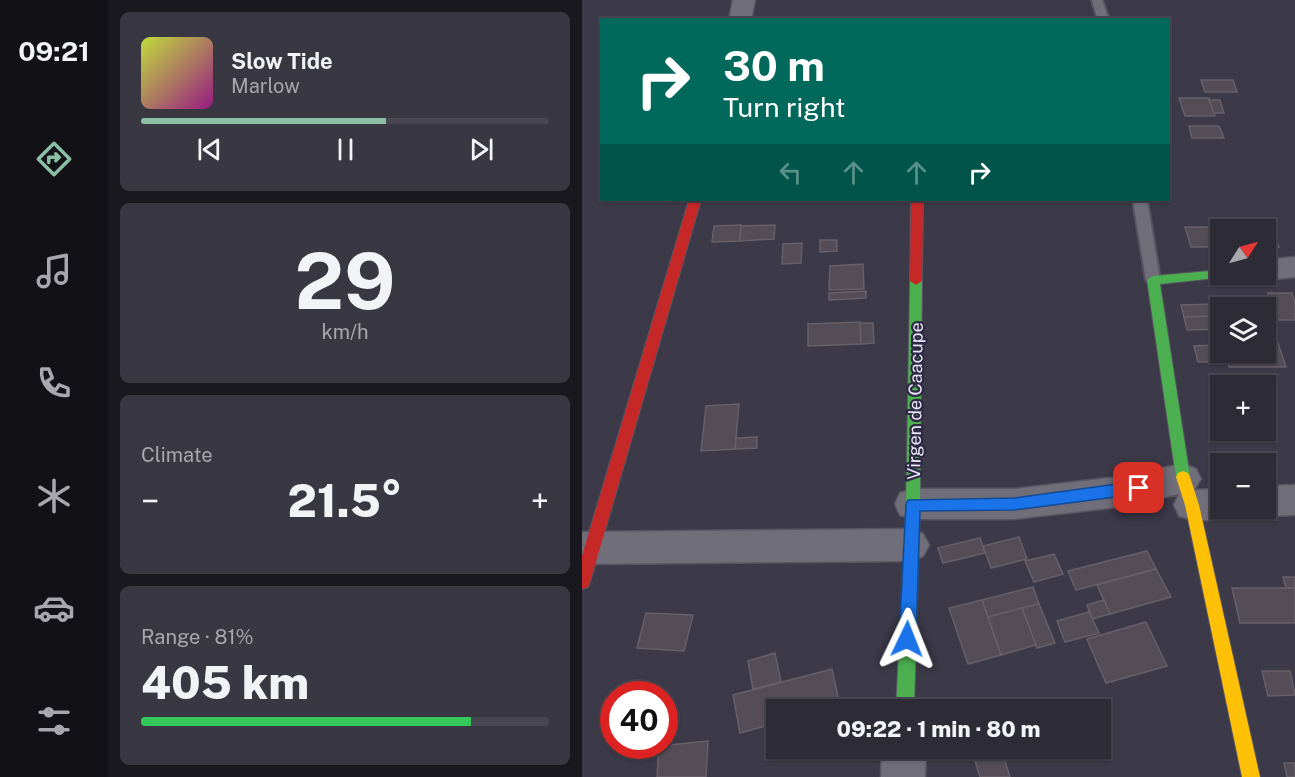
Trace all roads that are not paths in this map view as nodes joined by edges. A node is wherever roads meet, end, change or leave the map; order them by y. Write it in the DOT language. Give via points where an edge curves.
graph roads {
  1 [pos="744,0"];
  2 [pos="1097,1"];
  3 [pos="740,18"];
  4 [pos="1103,18"];
  5 [pos="695,201"];
  6 [pos="917,201"];
  7 [pos="1140,201"];
  8 [pos="1295,267"];
  9 [pos="1276,269"];
  10 [pos="1210,275"];
  11 [pos="1153,280"];
  12 [pos="1199,496"];
  13 [pos="1295,500"];
  14 [pos="1276,501"];
  15 [pos="913,504"];
  16 [pos="910,545"];
  17 [pos="585,559"];
  18 [pos="905,699"];
  19 [pos="904,759"];
  20 [pos="903,777"];
  21 [pos="1251,777"];
  1 -- 3 [label="street"];
  2 -- 4 [label="lane"];
  5 -- 17 [label="street"];
  6 -- 15 [label="street, Virgen de Caacupe"];
  7 -- 11 [label="lane"];
  8 -- 9 [label="street"];
  10 -- 11 [label="street"];
  11 -- 12 [label="street"];
  12 -- 15 [label="street" via="1118,492 1014,504"];
  12 -- 21 [label="street"];
  13 -- 14 [label="street"];
  15 -- 16 [label="street, Virgen de Caacupe"];
  16 -- 17 [label="street"];
  16 -- 18 [label="street, Virgen de Caacupe"];
  19 -- 20 [label="street"];
}
